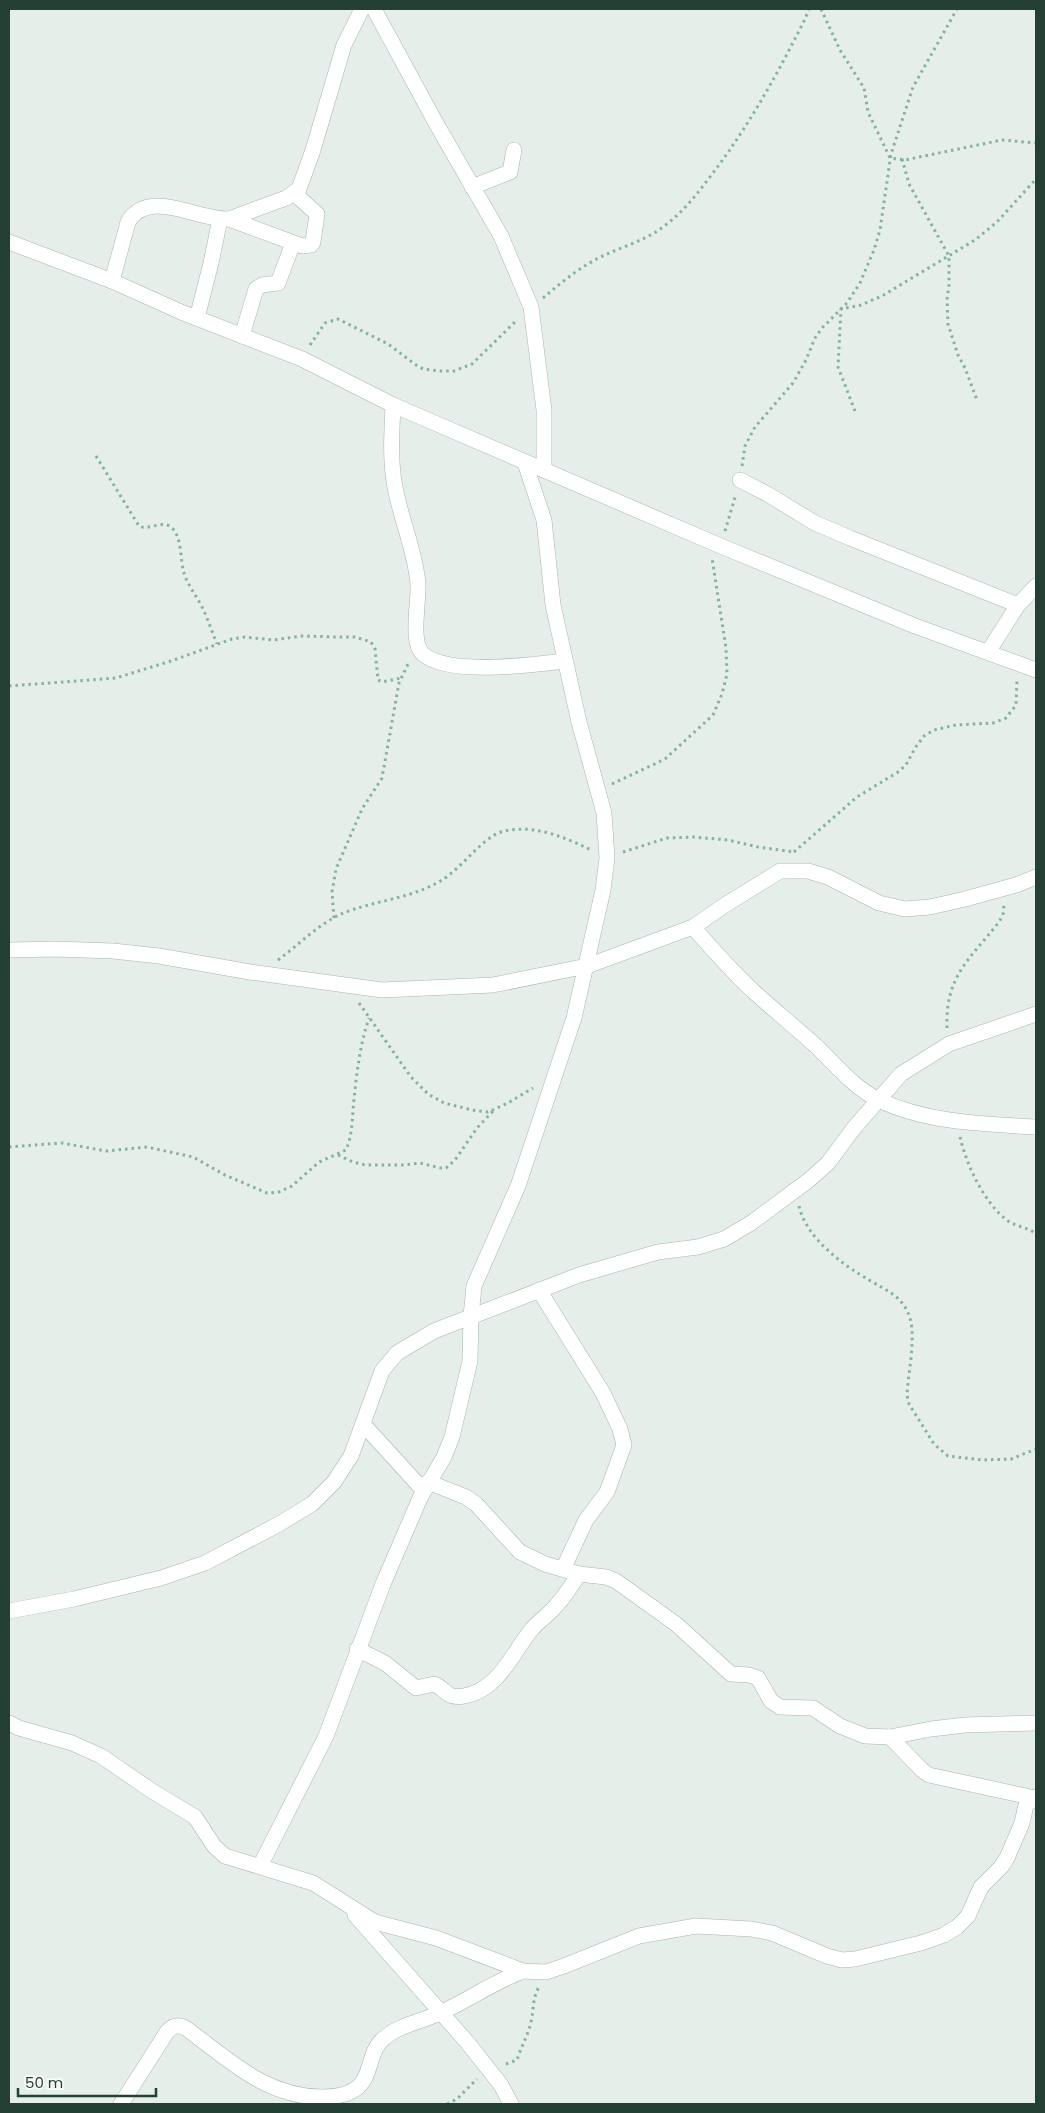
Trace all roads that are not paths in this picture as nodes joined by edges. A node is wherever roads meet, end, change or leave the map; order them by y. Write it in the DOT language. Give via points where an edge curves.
graph roads {
  1 [pos="362,9"];
  2 [pos="374,9"];
  3 [pos="514,150"];
  4 [pos="472,187"];
  5 [pos="294,193"];
  6 [pos="224,219"];
  7 [pos="9,242"];
  8 [pos="293,243"];
  9 [pos="112,281"];
  10 [pos="197,318"];
  11 [pos="242,336"];
  12 [pos="393,405"];
  13 [pos="525,462"];
  14 [pos="544,470"];
  15 [pos="740,480"];
  16 [pos="1036,586"];
  17 [pos="1018,605"];
  18 [pos="988,652"];
  19 [pos="564,661"];
  20 [pos="1036,670"];
  21 [pos="1036,877"];
  22 [pos="693,927"];
  23 [pos="9,950"];
  24 [pos="587,966"];
  25 [pos="1036,1014"];
  26 [pos="878,1100"];
  27 [pos="1036,1127"];
  28 [pos="539,1290"];
  29 [pos="471,1316"];
  30 [pos="363,1424"];
  31 [pos="426,1486"];
  32 [pos="563,1569"];
  33 [pos="580,1574"];
  34 [pos="9,1611"];
  35 [pos="357,1649"];
  36 [pos="9,1723"];
  37 [pos="1036,1723"];
  38 [pos="890,1737"];
  39 [pos="1036,1797"];
  40 [pos="260,1866"];
  41 [pos="348,1906"];
  42 [pos="523,1971"];
  43 [pos="441,2013"];
  44 [pos="122,2104"];
  45 [pos="511,2104"];
  1 -- 5 [label="street" via="344,45 302,182"];
  2 -- 4 [label="street"];
  3 -- 4 [label="street" via="510,172"];
  4 -- 14 [label="street" via="501,236 531,307 544,410"];
  5 -- 6 [label="street"];
  5 -- 8 [label="street" via="315,211 317,218 311,245"];
  6 -- 8 [label="street"];
  6 -- 9 [label="street" via="159,206 139,209 128,222"];
  6 -- 10 [label="street"];
  7 -- 9 [label="street"];
  8 -- 11 [label="street" via="278,284 262,285 256,289"];
  9 -- 10 [label="street"];
  10 -- 11 [label="street"];
  11 -- 12 [label="street" via="302,359"];
  12 -- 13 [label="street"];
  12 -- 19 [label="street" via="391,460 418,583 416,642 421,652 430,659 455,665 523,666"];
  13 -- 14 [label="street"];
  13 -- 19 [label="street" via="544,520 553,605"];
  14 -- 18 [label="street" via="915,626"];
  15 -- 17 [label="street" via="841,534"];
  16 -- 17 [label="street"];
  17 -- 18 [label="street"];
  18 -- 20 [label="street"];
  19 -- 24 [label="street" via="604,813 607,858"];
  21 -- 22 [label="street" via="1003,889 930,907 905,909 880,903 808,871 780,871"];
  22 -- 24 [label="street"];
  22 -- 26 [label="street" via="752,990 858,1087"];
  23 -- 24 [label="street" via="114,951 382,990 493,984"];
  24 -- 29 [label="street" via="574,1018 518,1186 474,1286"];
  25 -- 26 [label="street" via="949,1044 901,1074"];
  26 -- 27 [label="street" via="901,1109 957,1120"];
  26 -- 28 [label="street" via="828,1163 796,1191 724,1239 698,1247 658,1252"];
  28 -- 29 [label="street"];
  28 -- 32 [label="street" via="602,1393 620,1429 624,1445 607,1492 586,1520"];
  29 -- 30 [label="street" via="434,1330 397,1353 382,1372"];
  29 -- 31 [label="street" via="470,1361 460,1409 444,1457"];
  30 -- 31 [label="street"];
  30 -- 34 [label="street" via="351,1456 334,1482 312,1504 246,1542 204,1563 161,1578"];
  31 -- 32 [label="street" via="466,1497 528,1558"];
  31 -- 35 [label="street"];
  32 -- 33 [label="street"];
  33 -- 35 [label="street" via="560,1602 532,1629 492,1683 465,1696 446,1694 434,1684 416,1688 385,1663"];
  33 -- 38 [label="street" via="606,1576 632,1590 676,1624 731,1674 758,1678 771,1701 780,1706 813,1708 851,1732"];
  35 -- 40 [label="street" via="326,1736"];
  36 -- 40 [label="street" via="102,1756 195,1817 214,1846 225,1856"];
  37 -- 38 [label="street" via="965,1725"];
  38 -- 39 [label="street" via="929,1775"];
  39 -- 42 [label="street" via="1026,1805 1022,1824 1007,1858 981,1887 968,1916 944,1935 921,1943 842,1960 772,1933 696,1926 639,1936 552,1970"];
  40 -- 41 [label="street" via="313,1883"];
  41 -- 42 [label="street" via="375,1922 436,1938"];
  41 -- 43 [label="street"];
  42 -- 43 [label="street"];
  43 -- 44 [label="street" via="390,2034 380,2042 364,2080 355,2090 327,2097 300,2096 269,2087 187,2029 175,2026 167,2032"];
  43 -- 45 [label="street" via="501,2085"];
}
